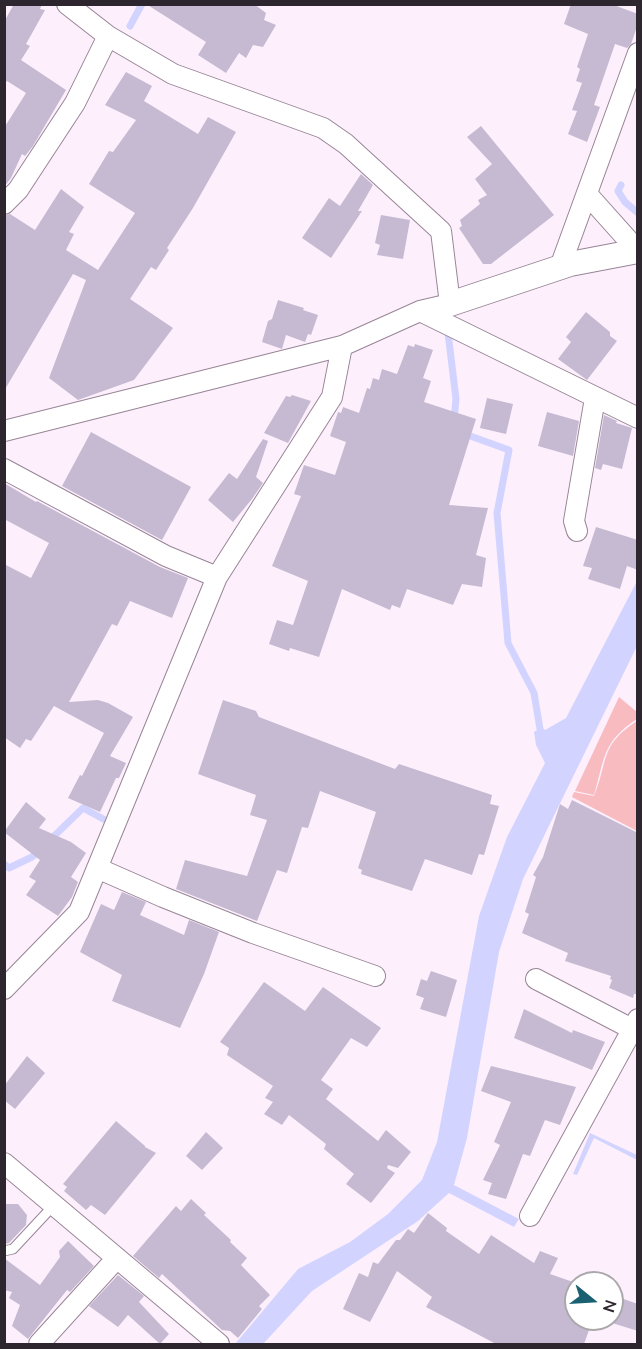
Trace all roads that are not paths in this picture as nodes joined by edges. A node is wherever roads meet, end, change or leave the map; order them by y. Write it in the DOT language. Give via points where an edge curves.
graph roads {
  1 [pos="67,4"];
  2 [pos="108,36"];
  3 [pos="638,53"];
  4 [pos="587,194"];
  5 [pos="4,204"];
  6 [pos="638,251"];
  7 [pos="560,267"];
  8 [pos="450,304"];
  9 [pos="420,311"];
  10 [pos="342,345"];
  11 [pos="594,398"];
  12 [pos="638,418"];
  13 [pos="4,431"];
  14 [pos="4,469"];
  15 [pos="578,531"];
  16 [pos="218,577"];
  17 [pos="97,868"];
  18 [pos="375,976"];
  19 [pos="536,980"];
  20 [pos="4,989"];
  21 [pos="635,1024"];
  22 [pos="4,1162"];
  23 [pos="54,1205"];
  24 [pos="530,1216"];
  25 [pos="4,1251"];
  26 [pos="117,1258"];
  27 [pos="39,1344"];
  28 [pos="219,1344"];
  1 -- 2 [label="street"];
  2 -- 5 [label="street" via="75,103 18,190"];
  2 -- 8 [label="street" via="173,74 323,128 346,144 441,231"];
  3 -- 4 [label="street"];
  4 -- 6 [label="street"];
  4 -- 7 [label="street"];
  6 -- 7 [label="street"];
  7 -- 8 [label="street"];
  8 -- 9 [label="street"];
  9 -- 10 [label="street"];
  9 -- 11 [label="street"];
  10 -- 13 [label="street"];
  10 -- 16 [label="street" via="332,397"];
  11 -- 12 [label="street"];
  11 -- 15 [label="street" via="574,521"];
  14 -- 16 [label="street" via="166,556"];
  16 -- 17 [label="street"];
  17 -- 18 [label="street" via="253,933"];
  17 -- 20 [label="street" via="79,912"];
  19 -- 21 [label="street"];
  21 -- 24 [label="street"];
  22 -- 23 [label="street"];
  23 -- 25 [label="lane" via="13,1249"];
  23 -- 26 [label="street"];
  26 -- 27 [label="street"];
  26 -- 28 [label="street"];
}
